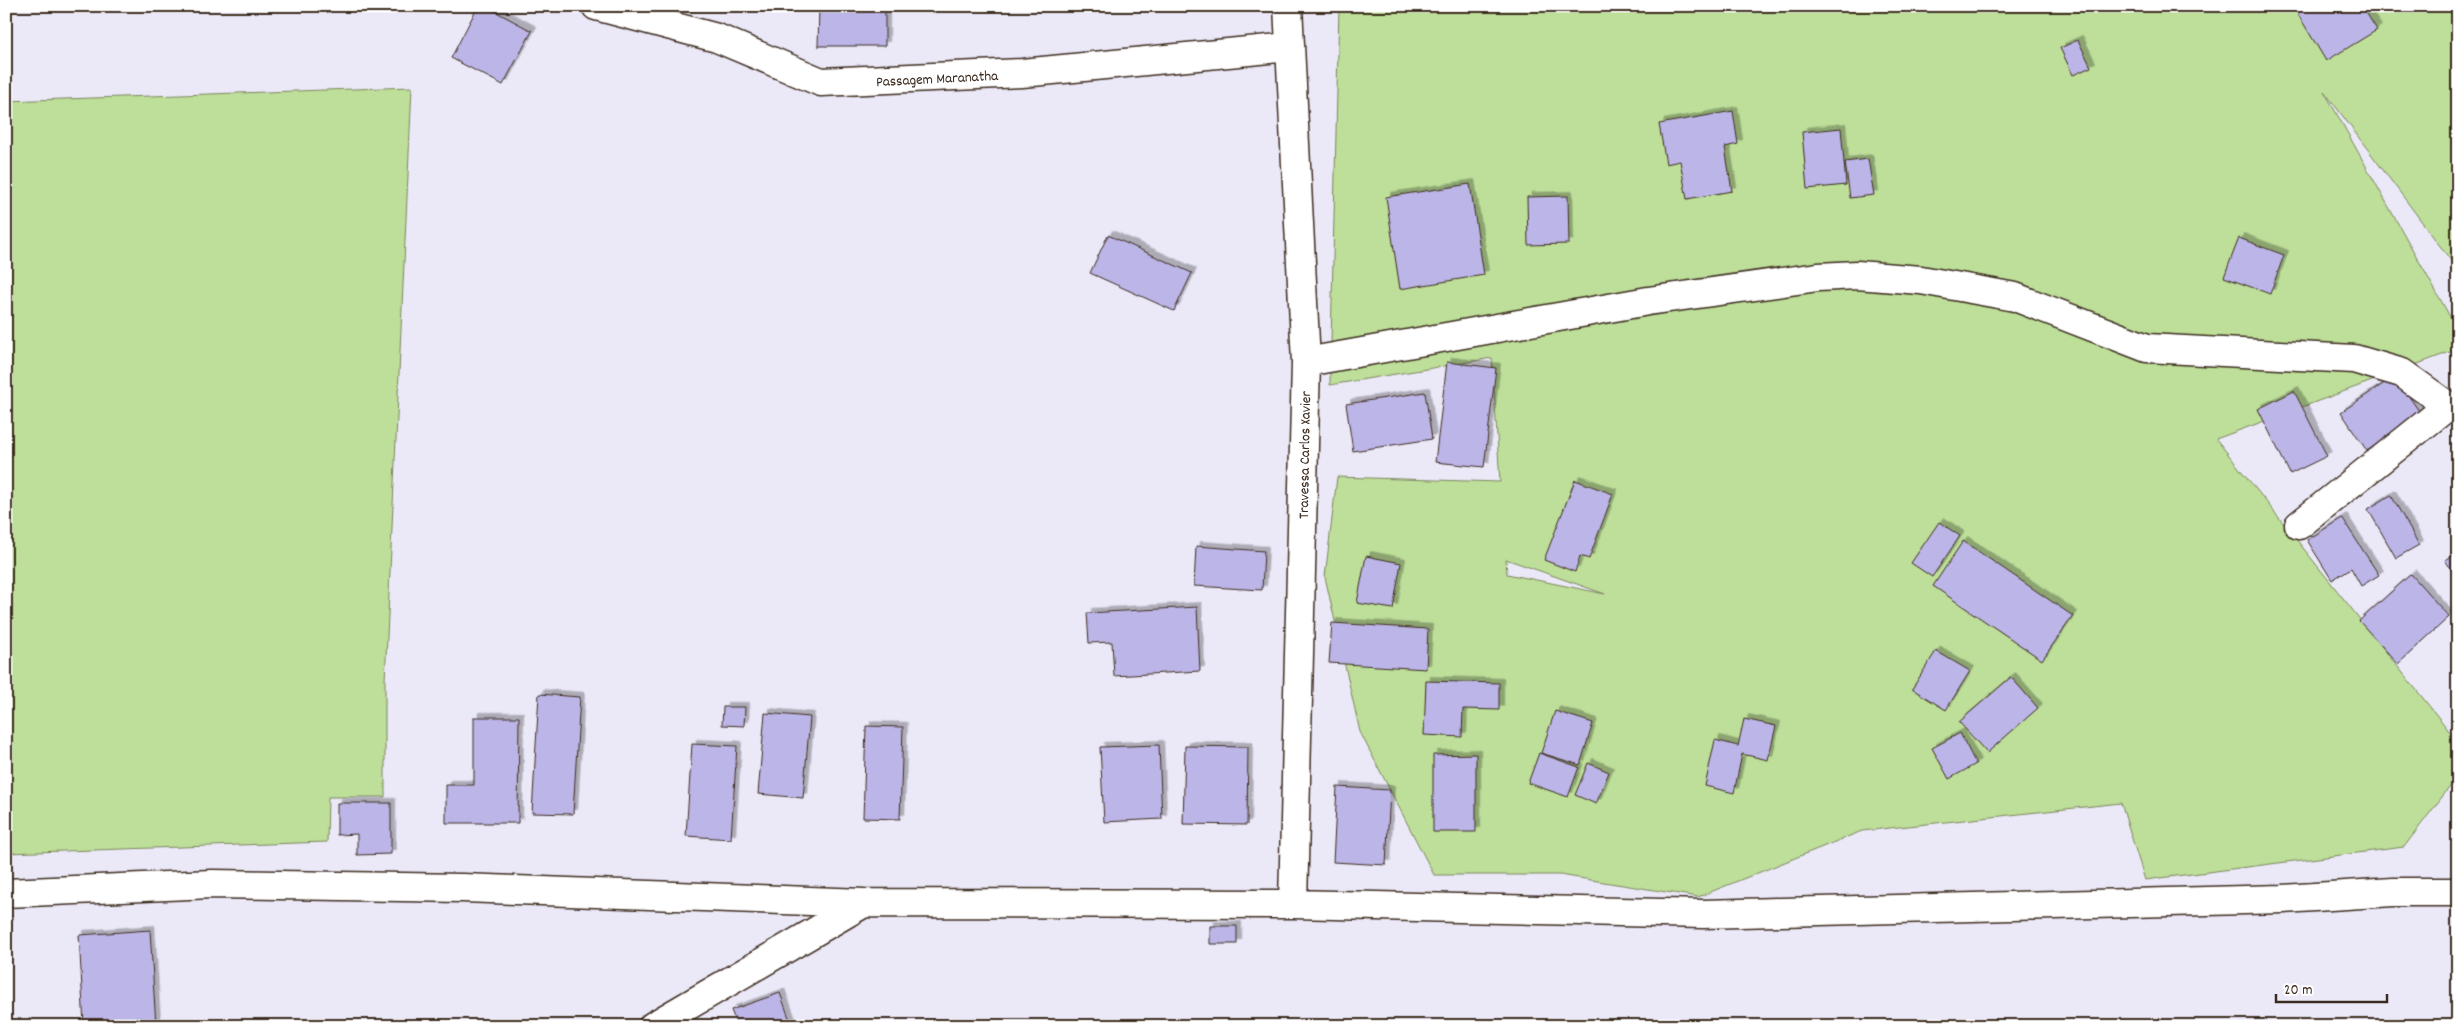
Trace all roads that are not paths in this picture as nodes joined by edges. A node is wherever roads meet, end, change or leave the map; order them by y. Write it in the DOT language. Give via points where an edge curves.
graph roads {
  1 [pos="596,6"];
  2 [pos="1288,6"];
  3 [pos="1289,47"];
  4 [pos="1306,362"];
  5 [pos="2453,406"];
  6 [pos="2299,525"];
  7 [pos="2458,892"];
  8 [pos="6,893"];
  9 [pos="864,903"];
  10 [pos="1293,904"];
  11 [pos="654,1026"];
  1 -- 3 [label="street, Passagem Maranatha" via="717,38 821,82 1022,73"];
  2 -- 3 [label="street, Travessa Carlos Xavier"];
  3 -- 4 [label="street, Travessa Carlos Xavier"];
  4 -- 5 [label="street" via="1648,301 1857,274 1921,280 2015,297 2146,348 2354,359 2402,373"];
  4 -- 10 [label="street, Travessa Carlos Xavier"];
  5 -- 6 [label="street"];
  7 -- 10 [label="street" via="1703,914"];
  8 -- 9 [label="street" via="212,884 473,888"];
  9 -- 10 [label="street"];
  9 -- 11 [label="street"];
}
